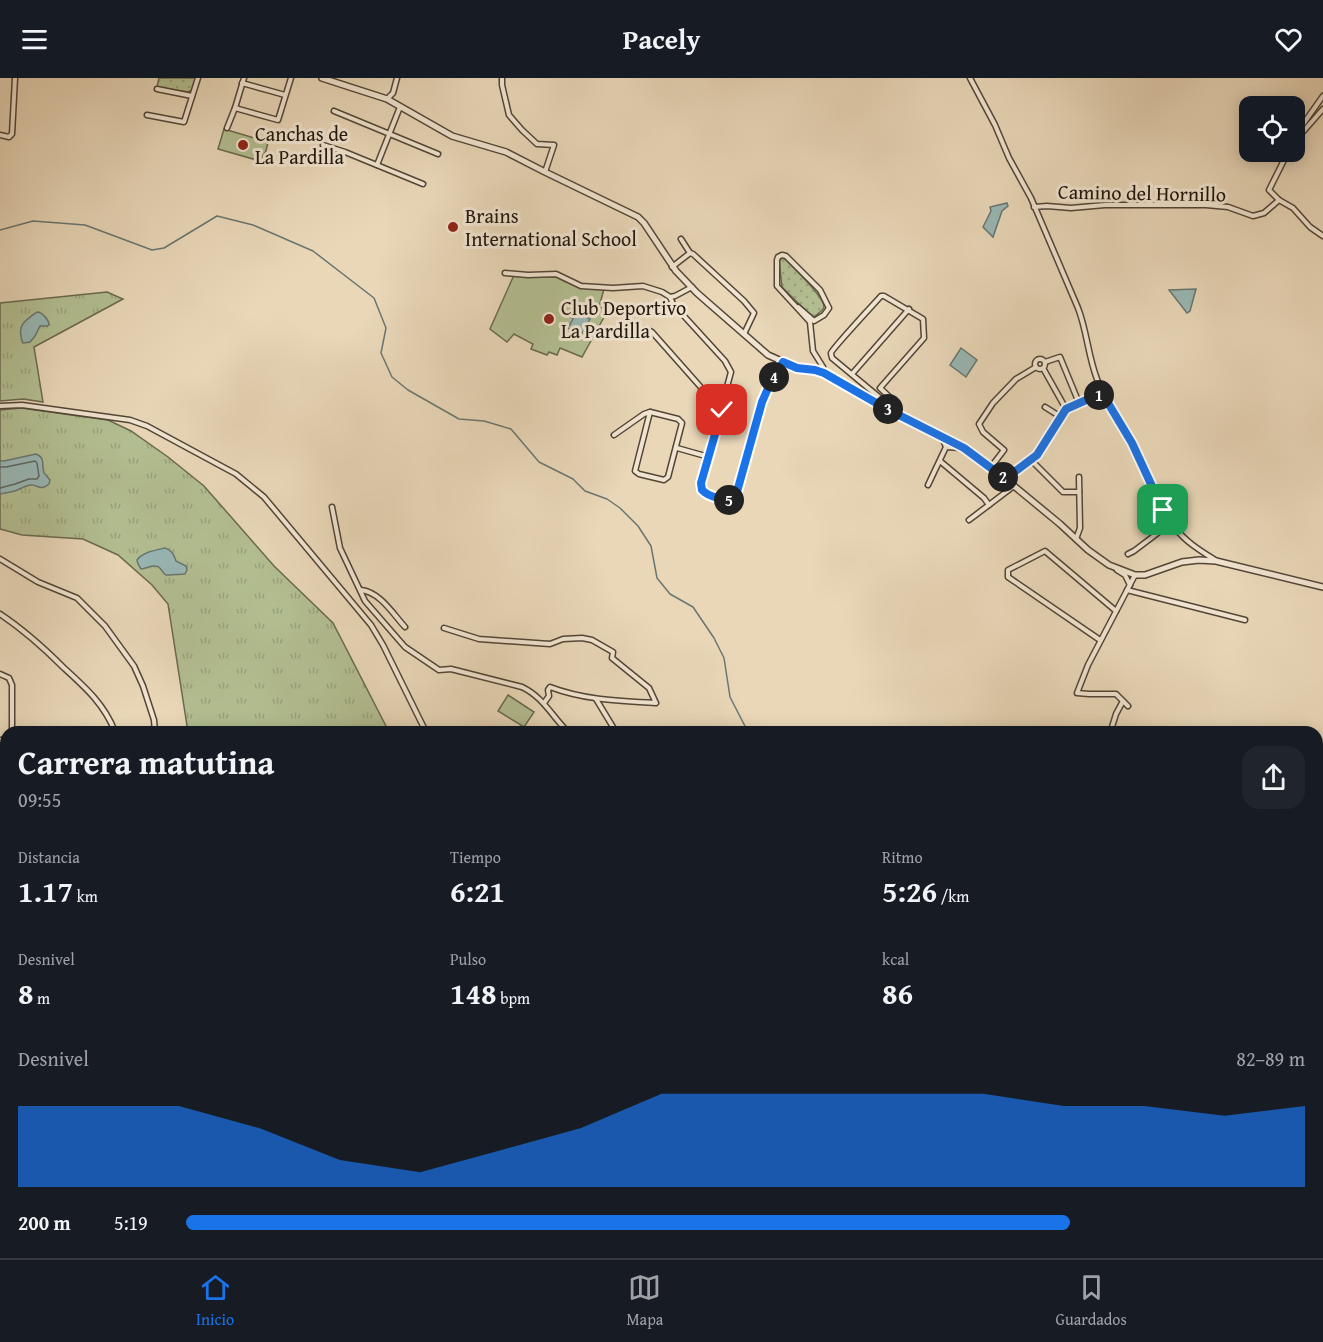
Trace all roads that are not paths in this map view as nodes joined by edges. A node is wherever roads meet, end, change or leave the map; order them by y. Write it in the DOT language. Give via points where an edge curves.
graph roads {
  1 [pos="15,78"];
  2 [pos="198,78"];
  3 [pos="291,78"];
  4 [pos="322,78"];
  5 [pos="397,78"];
  6 [pos="502,78"];
  7 [pos="970,78"];
  8 [pos="243,80"];
  9 [pos="157,89"];
  10 [pos="285,95"];
  11 [pos="192,96"];
  12 [pos="1323,96"];
  13 [pos="387,99"];
  14 [pos="400,106"];
  15 [pos="236,108"];
  16 [pos="1323,109"];
  17 [pos="334,111"];
  18 [pos="147,115"];
  19 [pos="1305,123"];
  20 [pos="227,128"];
  21 [pos="1305,128"];
  22 [pos="390,134"];
  23 [pos="0,135"];
  24 [pos="323,146"];
  25 [pos="438,154"];
  26 [pos="1283,162"];
  27 [pos="377,165"];
  28 [pos="545,172"];
  29 [pos="423,184"];
  30 [pos="1279,200"];
  31 [pos="1034,207"];
  32 [pos="1323,236"];
  33 [pos="681,239"];
  34 [pos="690,253"];
  35 [pos="672,267"];
  36 [pos="506,273"];
  37 [pos="692,287"];
  38 [pos="670,297"];
  39 [pos="798,308"];
  40 [pos="909,309"];
  41 [pos="824,315"];
  42 [pos="645,329"];
  43 [pos="744,334"];
  44 [pos="812,343"];
  45 [pos="783,362"];
  46 [pos="1045,362"];
  47 [pos="1036,367"];
  48 [pos="1043,368"];
  49 [pos="824,373"];
  50 [pos="852,374"];
  51 [pos="880,388"];
  52 [pos="875,393"];
  53 [pos="1102,393"];
  54 [pos="1079,404"];
  55 [pos="0,406"];
  56 [pos="1045,407"];
  57 [pos="885,408"];
  58 [pos="1066,409"];
  59 [pos="722,410"];
  60 [pos="650,412"];
  61 [pos="897,414"];
  62 [pos="1061,417"];
  63 [pos="614,435"];
  64 [pos="941,436"];
  65 [pos="946,447"];
  66 [pos="677,448"];
  67 [pos="964,448"];
  68 [pos="709,457"];
  69 [pos="1031,460"];
  70 [pos="940,461"];
  71 [pos="991,468"];
  72 [pos="1079,477"];
  73 [pos="1007,480"];
  74 [pos="928,485"];
  75 [pos="1014,486"];
  76 [pos="1079,492"];
  77 [pos="989,505"];
  78 [pos="332,507"];
  79 [pos="969,520"];
  80 [pos="1171,523"];
  81 [pos="1076,539"];
  82 [pos="1128,554"];
  83 [pos="0,559"];
  84 [pos="1216,561"];
  85 [pos="1109,565"];
  86 [pos="1135,575"];
  87 [pos="1130,585"];
  88 [pos="1323,588"];
  89 [pos="361,590"];
  90 [pos="1127,591"];
  91 [pos="1116,611"];
  92 [pos="0,615"];
  93 [pos="1245,620"];
  94 [pos="405,627"];
  95 [pos="444,628"];
  96 [pos="1100,640"];
  97 [pos="0,674"];
  98 [pos="596,699"];
  99 [pos="1123,701"];
  100 [pos="544,703"];
  101 [pos="1128,706"];
  102 [pos="12,726"];
  103 [pos="112,726"];
  104 [pos="154,726"];
  105 [pos="423,726"];
  106 [pos="563,726"];
  107 [pos="612,726"];
  108 [pos="1112,726"];
  1 -- 23 [label="street" via="12,134"];
  2 -- 11 [label="street"];
  3 -- 10 [label="street"];
  4 -- 13 [label="street"];
  5 -- 13 [label="street"];
  6 -- 28 [label="street" via="509,115 537,144 555,145"];
  7 -- 31 [label="street"];
  8 -- 10 [label="street"];
  8 -- 15 [label="street"];
  9 -- 11 [label="street"];
  10 -- 15 [label="street" via="278,120"];
  11 -- 18 [label="street" via="184,122"];
  12 -- 19 [label="street"];
  13 -- 14 [label="street"];
  14 -- 22 [label="street"];
  14 -- 28 [label="street" via="452,136 506,152"];
  15 -- 20 [label="street"];
  16 -- 21 [label="street"];
  17 -- 22 [label="street"];
  22 -- 25 [label="street"];
  22 -- 27 [label="street"];
  24 -- 27 [label="street"];
  26 -- 30 [label="street" via="1269,190"];
  27 -- 29 [label="street"];
  28 -- 35 [label="street" via="638,217"];
  30 -- 31 [label="street, Camino del Hornillo" via="1264,213 1253,216 1228,207 1206,205"];
  30 -- 32 [label="street"];
  31 -- 53 [label="street" via="1083,322"];
  33 -- 34 [label="street"];
  34 -- 35 [label="street"];
  34 -- 43 [label="street" via="754,313"];
  35 -- 37 [label="street"];
  36 -- 38 [label="street" via="556,274 581,286 643,286"];
  37 -- 38 [label="street"];
  37 -- 43 [label="street"];
  38 -- 59 [label="street" via="731,372"];
  39 -- 41 [label="street" via="814,321"];
  39 -- 41 [label="street" via="777,286 777,260 782,255 820,290 829,306"];
  39 -- 44 [label="street" via="811,324"];
  40 -- 50 [label="street"];
  40 -- 50 [label="street" via="881,296 840,341 831,352 832,358"];
  40 -- 51 [label="street" via="923,319 924,338"];
  41 -- 44 [label="street" via="814,329"];
  42 -- 59 [label="street" via="652,332"];
  43 -- 45 [label="street" via="768,355"];
  44 -- 49 [label="street"];
  45 -- 49 [label="street"];
  45 -- 68 [label="street" via="762,402 735,499 702,490"];
  46 -- 47 [label="street" via="1039,358"];
  46 -- 48 [label="street"];
  46 -- 54 [label="street" via="1060,357"];
  47 -- 48 [label="street"];
  47 -- 71 [label="street" via="1016,379 979,424 1004,450"];
  48 -- 58 [label="street"];
  49 -- 57 [label="street"];
  50 -- 52 [label="street"];
  51 -- 52 [label="street"];
  51 -- 61 [label="street" via="896,404"];
  52 -- 57 [label="street" via="885,402"];
  53 -- 54 [label="street"];
  53 -- 80 [label="street" via="1132,443"];
  54 -- 58 [label="street"];
  55 -- 105 [label="street" via="22,405 130,420 243,479 264,496 370,625"];
  56 -- 62 [label="street"];
  57 -- 61 [label="street"];
  58 -- 62 [label="street"];
  59 -- 68 [label="street"];
  60 -- 63 [label="street"];
  60 -- 66 [label="street" via="682,423"];
  60 -- 66 [label="street" via="635,471 664,480"];
  61 -- 64 [label="street"];
  62 -- 69 [label="street"];
  64 -- 65 [label="street"];
  64 -- 67 [label="street"];
  65 -- 67 [label="street"];
  65 -- 70 [label="street"];
  66 -- 68 [label="street"];
  67 -- 71 [label="street"];
  69 -- 73 [label="street"];
  69 -- 76 [label="street" via="1063,492"];
  70 -- 74 [label="street"];
  70 -- 77 [label="street"];
  71 -- 73 [label="street"];
  72 -- 76 [label="street"];
  73 -- 75 [label="street"];
  75 -- 77 [label="street"];
  75 -- 81 [label="street"];
  76 -- 81 [label="street" via="1080,528"];
  77 -- 79 [label="street"];
  78 -- 89 [label="street" via="340,548"];
  80 -- 82 [label="street"];
  80 -- 84 [label="street" via="1188,542"];
  81 -- 85 [label="street"];
  83 -- 104 [label="street" via="38,582 77,598 105,626 134,666"];
  84 -- 86 [label="street" via="1182,562"];
  84 -- 88 [label="street"];
  85 -- 86 [label="street"];
  85 -- 87 [label="street" via="1125,576"];
  86 -- 87 [label="street"];
  87 -- 90 [label="street"];
  89 -- 94 [label="street" via="376,595"];
  89 -- 100 [label="street" via="364,600 405,647 439,670 451,669 522,687"];
  90 -- 91 [label="street"];
  90 -- 93 [label="street"];
  91 -- 96 [label="street"];
  91 -- 96 [label="street" via="1045,551 1008,570 1008,577"];
  92 -- 103 [label="street" via="34,639 96,698"];
  95 -- 98 [label="street" via="479,639 550,644 563,639 592,640 613,652 612,658 649,688 656,703"];
  96 -- 99 [label="street" via="1077,693 1116,694"];
  97 -- 102 [label="street" via="9,678 12,685"];
  98 -- 100 [label="street" via="550,687"];
  98 -- 107 [label="street"];
  99 -- 101 [label="street"];
  99 -- 108 [label="street"];
  100 -- 106 [label="street"];
}
